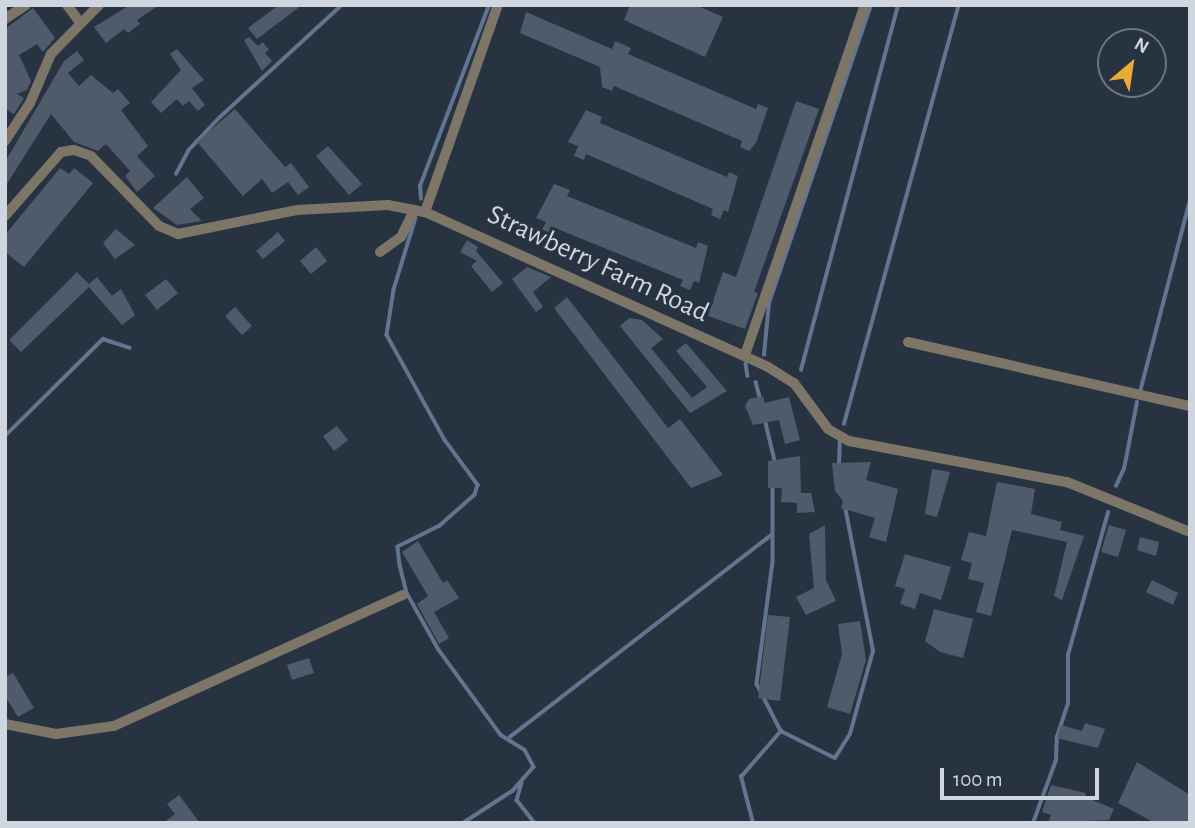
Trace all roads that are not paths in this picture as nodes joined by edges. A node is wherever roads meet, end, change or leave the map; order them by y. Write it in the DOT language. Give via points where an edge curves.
graph roads {
  1 [pos="26,5"];
  2 [pos="67,5"];
  3 [pos="99,5"];
  4 [pos="498,5"];
  5 [pos="865,5"];
  6 [pos="5,19"];
  7 [pos="79,21"];
  8 [pos="5,141"];
  9 [pos="419,211"];
  10 [pos="5,216"];
  11 [pos="380,252"];
  12 [pos="908,342"];
  13 [pos="745,355"];
  14 [pos="1190,406"];
  15 [pos="1190,532"];
  16 [pos="402,595"];
  17 [pos="5,724"];
  1 -- 6 [label="street"];
  2 -- 7 [label="street"];
  3 -- 7 [label="street"];
  4 -- 9 [label="street"];
  5 -- 13 [label="street"];
  7 -- 8 [label="street" via="51,54 30,103"];
  9 -- 10 [label="street, Strawberry Farm Road" via="388,205 298,209 178,234 159,226 91,156 74,150 61,152"];
  9 -- 11 [label="street" via="401,237"];
  9 -- 13 [label="street, Strawberry Farm Road"];
  12 -- 14 [label="street"];
  13 -- 15 [label="street, Strawberry Farm Road" via="794,383 828,429 849,441 1068,482"];
  16 -- 17 [label="street" via="114,726 55,734"];
}
